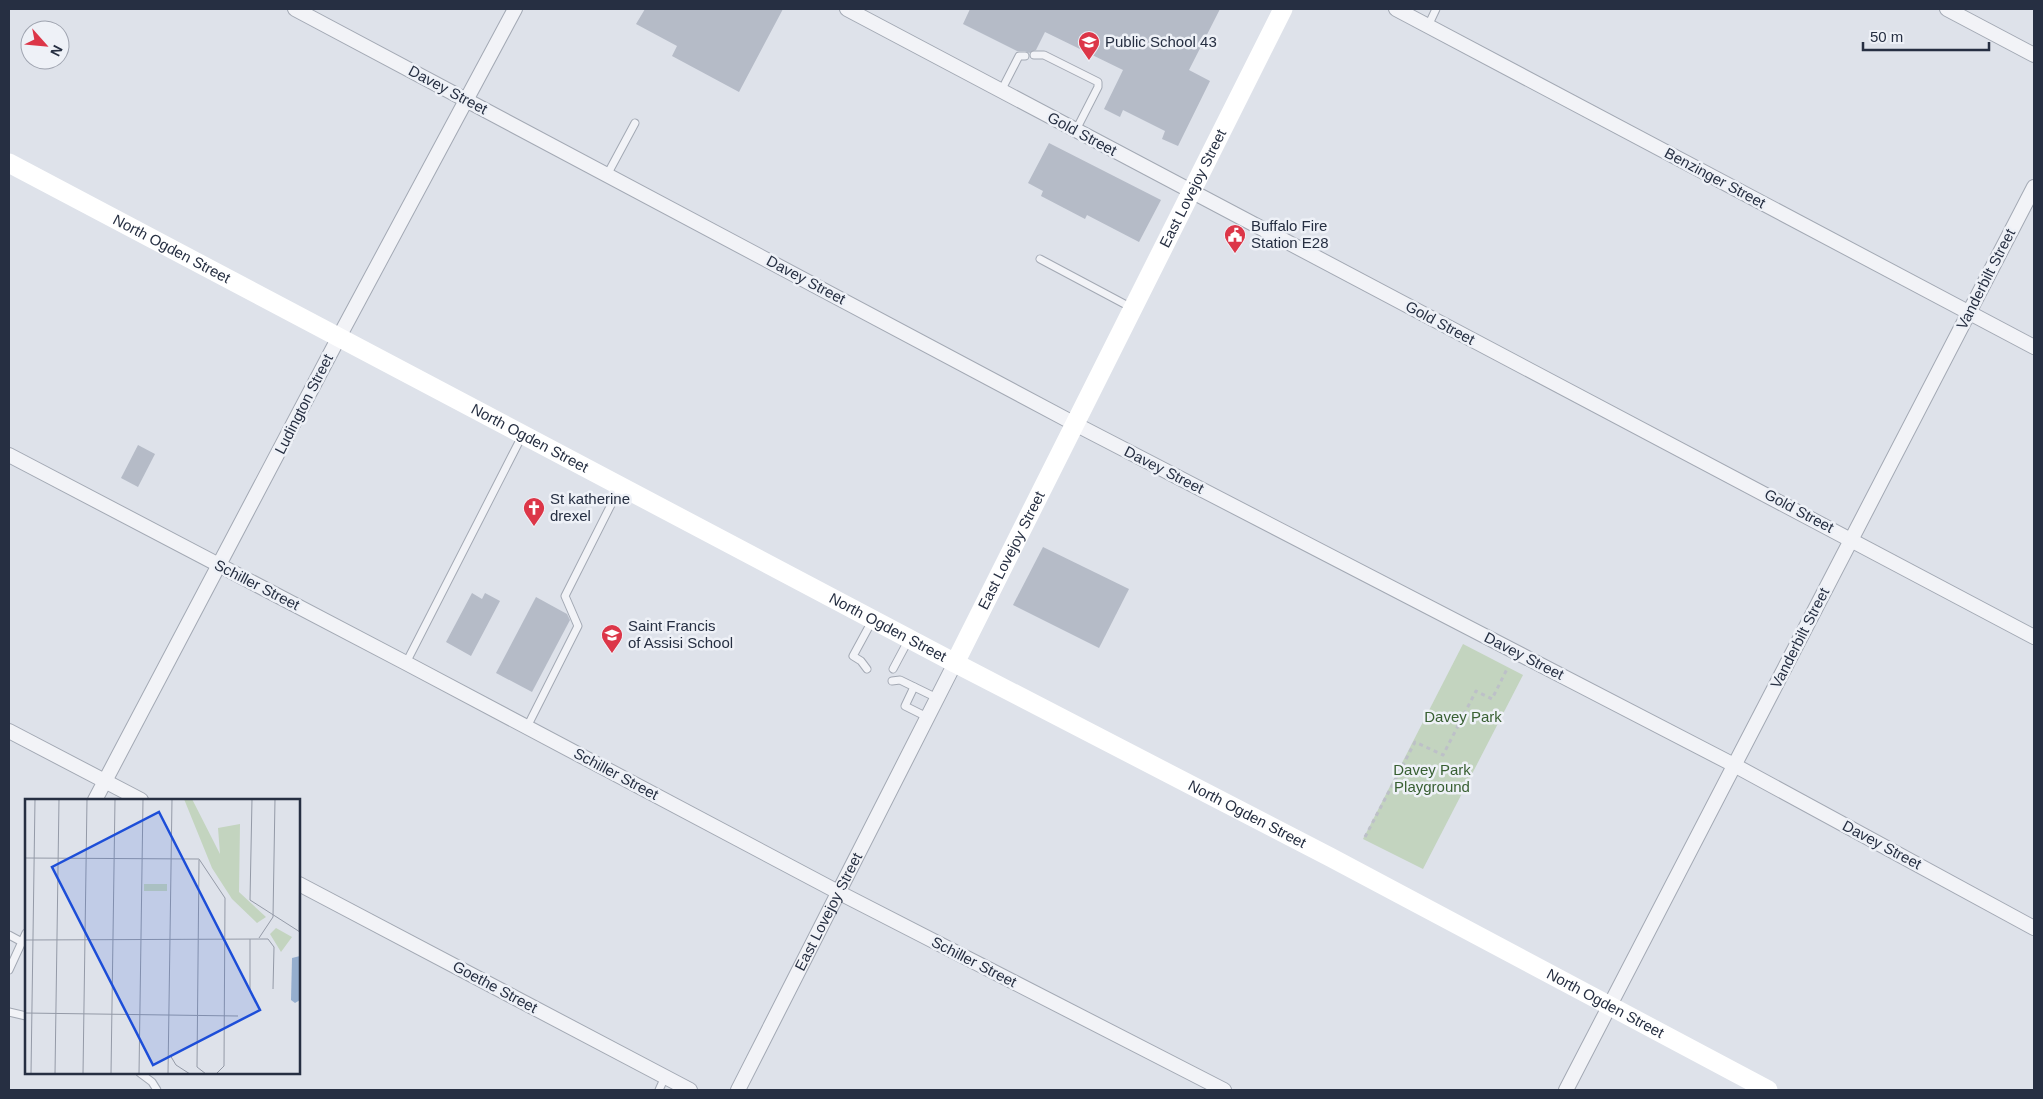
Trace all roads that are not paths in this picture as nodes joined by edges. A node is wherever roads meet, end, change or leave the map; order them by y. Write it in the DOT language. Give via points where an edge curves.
graph roads {
  1 [pos="295,9"];
  2 [pos="515,9"];
  3 [pos="847,9"];
  4 [pos="1284,9"];
  5 [pos="1396,9"];
  6 [pos="1436,9"];
  7 [pos="1947,9"];
  8 [pos="1428,26"];
  9 [pos="1034,55"];
  10 [pos="2034,55"];
  11 [pos="1025,56"];
  12 [pos="1001,91"];
  13 [pos="466,100"];
  14 [pos="635,123"];
  15 [pos="1076,130"];
  16 [pos="9,163"];
  17 [pos="607,175"];
  18 [pos="9,176"];
  19 [pos="52,186"];
  20 [pos="2034,186"];
  21 [pos="1191,192"];
  22 [pos="1040,259"];
  23 [pos="1132,308"];
  24 [pos="1969,312"];
  25 [pos="338,337"];
  26 [pos="2034,347"];
  27 [pos="1075,424"];
  28 [pos="522,436"];
  29 [pos="9,455"];
  30 [pos="620,487"];
  31 [pos="1851,539"];
  32 [pos="220,566"];
  33 [pos="873,619"];
  34 [pos="2034,637"];
  35 [pos="909,638"];
  36 [pos="861,660"];
  37 [pos="871,660"];
  38 [pos="406,663"];
  39 [pos="954,663"];
  40 [pos="867,668"];
  41 [pos="900,680"];
  42 [pos="892,682"];
  43 [pos="914,687"];
  44 [pos="936,698"];
  45 [pos="927,717"];
  46 [pos="527,727"];
  47 [pos="9,731"];
  48 [pos="1734,765"];
  49 [pos="105,781"];
  50 [pos="96,799"];
  51 [pos="139,799"];
  52 [pos="300,885"];
  53 [pos="838,892"];
  54 [pos="2034,928"];
  55 [pos="9,935"];
  56 [pos="25,935"];
  57 [pos="22,942"];
  58 [pos="9,970"];
  59 [pos="1610,1006"];
  60 [pos="9,1012"];
  61 [pos="25,1016"];
  62 [pos="141,1074"];
  63 [pos="666,1077"];
  64 [pos="157,1090"];
  65 [pos="659,1090"];
  66 [pos="690,1090"];
  67 [pos="738,1090"];
  68 [pos="1224,1090"];
  69 [pos="1566,1090"];
  70 [pos="1768,1090"];
  1 -- 13 [label="street, Davey Street"];
  2 -- 13 [label="street, Ludington Street"];
  3 -- 12 [label="street, Gold Street"];
  4 -- 21 [label="street, East Lovejoy Street"];
  5 -- 8 [label="street, Benzinger Street"];
  6 -- 8 [label="lane"];
  7 -- 10 [label="street"];
  8 -- 24 [label="street, Benzinger Street"];
  9 -- 15 [label="lane" via="1044,55 1098,82"];
  11 -- 12 [label="lane" via="1019,56"];
  12 -- 15 [label="street, Gold Street"];
  13 -- 17 [label="street, Davey Street"];
  13 -- 25 [label="street, Ludington Street"];
  14 -- 17 [label="lane"];
  15 -- 21 [label="street, Gold Street"];
  16 -- 19 [label="street, North Ogden Street"];
  17 -- 27 [label="street, Davey Street"];
  18 -- 19 [label="street"];
  19 -- 25 [label="street, North Ogden Street"];
  20 -- 24 [label="street, Vanderbilt Street"];
  21 -- 23 [label="street, East Lovejoy Street"];
  21 -- 31 [label="street, Gold Street"];
  22 -- 23 [label="lane"];
  23 -- 27 [label="street, East Lovejoy Street"];
  24 -- 26 [label="street, Benzinger Street"];
  24 -- 31 [label="street, Vanderbilt Street"];
  25 -- 28 [label="street, North Ogden Street"];
  25 -- 32 [label="street, Ludington Street"];
  27 -- 39 [label="street, East Lovejoy Street"];
  27 -- 48 [label="street, Davey Street"];
  28 -- 30 [label="street, North Ogden Street"];
  28 -- 38 [label="lane"];
  29 -- 32 [label="street, Schiller Street"];
  30 -- 33 [label="street, North Ogden Street"];
  30 -- 46 [label="lane" via="565,596 578,626"];
  31 -- 34 [label="street, Gold Street"];
  31 -- 48 [label="street, Vanderbilt Street"];
  32 -- 38 [label="street, Schiller Street"];
  32 -- 49 [label="street, Ludington Street"];
  33 -- 35 [label="street, North Ogden Street"];
  33 -- 36 [label="lane" via="853,656"];
  35 -- 39 [label="street, North Ogden Street"];
  35 -- 41 [label="lane" via="894,671"];
  36 -- 37 [label="lane"];
  36 -- 40 [label="lane"];
  38 -- 46 [label="street, Schiller Street"];
  39 -- 44 [label="street, East Lovejoy Street"];
  39 -- 59 [label="street, North Ogden Street"];
  41 -- 42 [label="lane"];
  41 -- 43 [label="lane"];
  43 -- 44 [label="lane"];
  43 -- 45 [label="lane" via="904,706"];
  44 -- 45 [label="street, East Lovejoy Street"];
  45 -- 53 [label="street, East Lovejoy Street"];
  46 -- 53 [label="street, Schiller Street"];
  47 -- 49 [label="street"];
  48 -- 54 [label="street, Davey Street"];
  48 -- 59 [label="street, Vanderbilt Street"];
  49 -- 50 [label="street, Ludington Street"];
  49 -- 51 [label="street"];
  52 -- 63 [label="street, Goethe Street"];
  53 -- 67 [label="street, East Lovejoy Street"];
  53 -- 68 [label="street, Schiller Street"];
  55 -- 57 [label="lane"];
  56 -- 57 [label="lane"];
  57 -- 58 [label="lane"];
  59 -- 69 [label="street, Vanderbilt Street"];
  59 -- 70 [label="street, North Ogden Street"];
  60 -- 61 [label="lane"];
  62 -- 64 [label="lane"];
  63 -- 65 [label="lane"];
  63 -- 66 [label="street, Goethe Street"];
}
